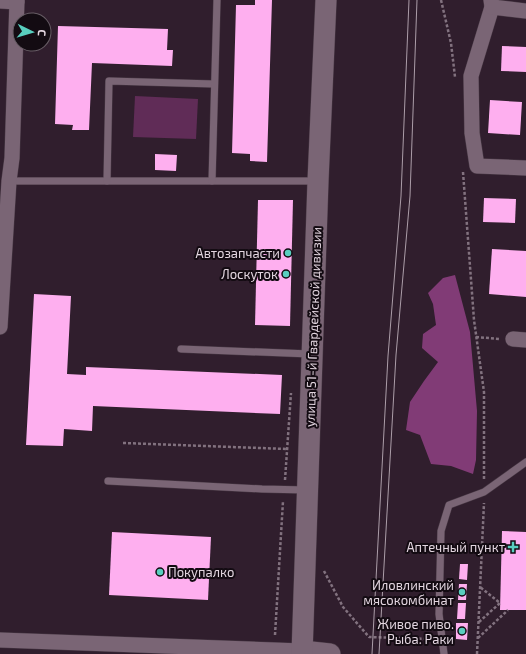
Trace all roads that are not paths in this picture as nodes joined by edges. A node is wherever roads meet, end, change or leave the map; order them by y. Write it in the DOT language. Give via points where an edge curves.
graph roads {
  1 [pos="217,0"];
  2 [pos="326,0"];
  3 [pos="0,1"];
  4 [pos="17,1"];
  5 [pos="491,4"];
  6 [pos="526,11"];
  7 [pos="214,84"];
  8 [pos="6,158"];
  9 [pos="526,168"];
  10 [pos="9,181"];
  11 [pos="107,181"];
  12 [pos="212,181"];
  13 [pos="318,181"];
  14 [pos="0,306"];
  15 [pos="0,327"];
  16 [pos="181,350"];
  17 [pos="312,354"];
  18 [pos="526,462"];
  19 [pos="108,481"];
  20 [pos="308,490"];
  21 [pos="0,640"];
  22 [pos="302,653"];
  23 [pos="330,654"];
  24 [pos="444,654"];
  1 -- 7 [label="lane"];
  2 -- 13 [label="main road, улица 51-й Гвардейской дивизии"];
  3 -- 4 [label="street"];
  4 -- 8 [label="street"];
  5 -- 6 [label="street"];
  5 -- 9 [label="street" via="471,76 470,166"];
  7 -- 11 [label="lane" via="109,81"];
  7 -- 12 [label="lane"];
  8 -- 10 [label="street"];
  10 -- 11 [label="lane"];
  10 -- 14 [label="street"];
  11 -- 12 [label="lane"];
  12 -- 13 [label="lane"];
  13 -- 17 [label="main road, улица 51-й Гвардейской дивизии"];
  14 -- 15 [label="street"];
  16 -- 17 [label="lane"];
  17 -- 20 [label="main road, улица 51-й Гвардейской дивизии"];
  18 -- 24 [label="lane" via="484,492 449,505 441,531 439,614"];
  19 -- 20 [label="lane"];
  20 -- 22 [label="main road, улица 51-й Гвардейской дивизии"];
  21 -- 22 [label="street"];
  22 -- 23 [label="main road"];
}
